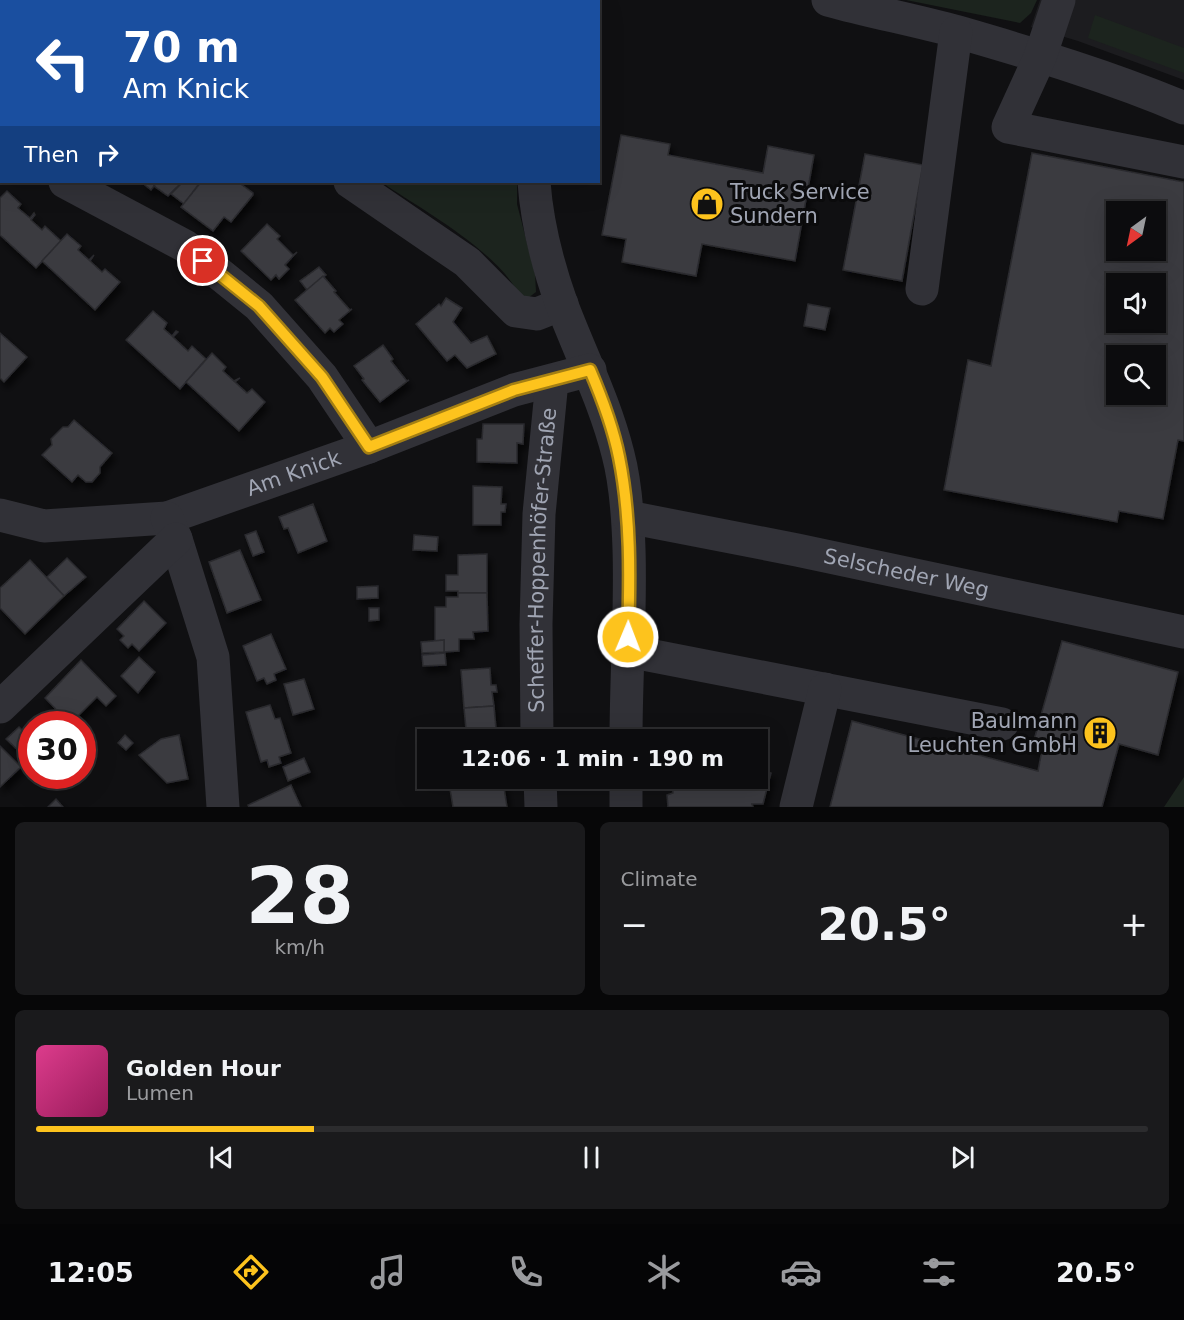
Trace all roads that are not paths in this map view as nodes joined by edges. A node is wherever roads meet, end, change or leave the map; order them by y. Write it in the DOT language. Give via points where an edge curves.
graph roads {
  1 [pos="828,0"];
  2 [pos="1059,0"];
  3 [pos="956,32"];
  4 [pos="1040,57"];
  5 [pos="1184,108"];
  6 [pos="1184,162"];
  7 [pos="67,183"];
  8 [pos="351,183"];
  9 [pos="534,183"];
  10 [pos="922,288"];
  11 [pos="562,303"];
  12 [pos="590,370"];
  13 [pos="552,381"];
  14 [pos="369,447"];
  15 [pos="0,515"];
  16 [pos="628,517"];
  17 [pos="172,529"];
  18 [pos="1184,632"];
  19 [pos="628,651"];
  20 [pos="825,689"];
  21 [pos="0,707"];
  22 [pos="1002,724"];
  23 [pos="537,729"];
  24 [pos="626,729"];
  25 [pos="540,789"];
  26 [pos="626,789"];
  27 [pos="223,807"];
  28 [pos="541,807"];
  29 [pos="626,807"];
  30 [pos="796,807"];
  1 -- 3 [label="street"];
  2 -- 4 [label="street"];
  3 -- 4 [label="street"];
  3 -- 10 [label="street"];
  4 -- 5 [label="street"];
  4 -- 6 [label="street" via="1008,128"];
  7 -- 14 [label="street" via="185,246 259,306 322,377"];
  8 -- 11 [label="street" via="467,262 516,310 537,314"];
  9 -- 11 [label="street" via="541,231"];
  11 -- 12 [label="street"];
  12 -- 13 [label="street, Am Knick"];
  12 -- 16 [label="street" via="619,457"];
  13 -- 14 [label="street, Am Knick" via="514,390"];
  13 -- 23 [label="street, Scheffer-Hoppenhöfer-Straße" via="539,514"];
  14 -- 17 [label="street, Am Knick"];
  15 -- 17 [label="street, Am Knick" via="44,526"];
  16 -- 18 [label="street, Selscheder Weg"];
  16 -- 19 [label="street"];
  17 -- 21 [label="street, Am Knick"];
  17 -- 27 [label="street" via="213,657"];
  19 -- 20 [label="street"];
  19 -- 24 [label="street"];
  20 -- 22 [label="street"];
  20 -- 30 [label="street"];
  25 -- 28 [label="street"];
  26 -- 29 [label="street"];
}
